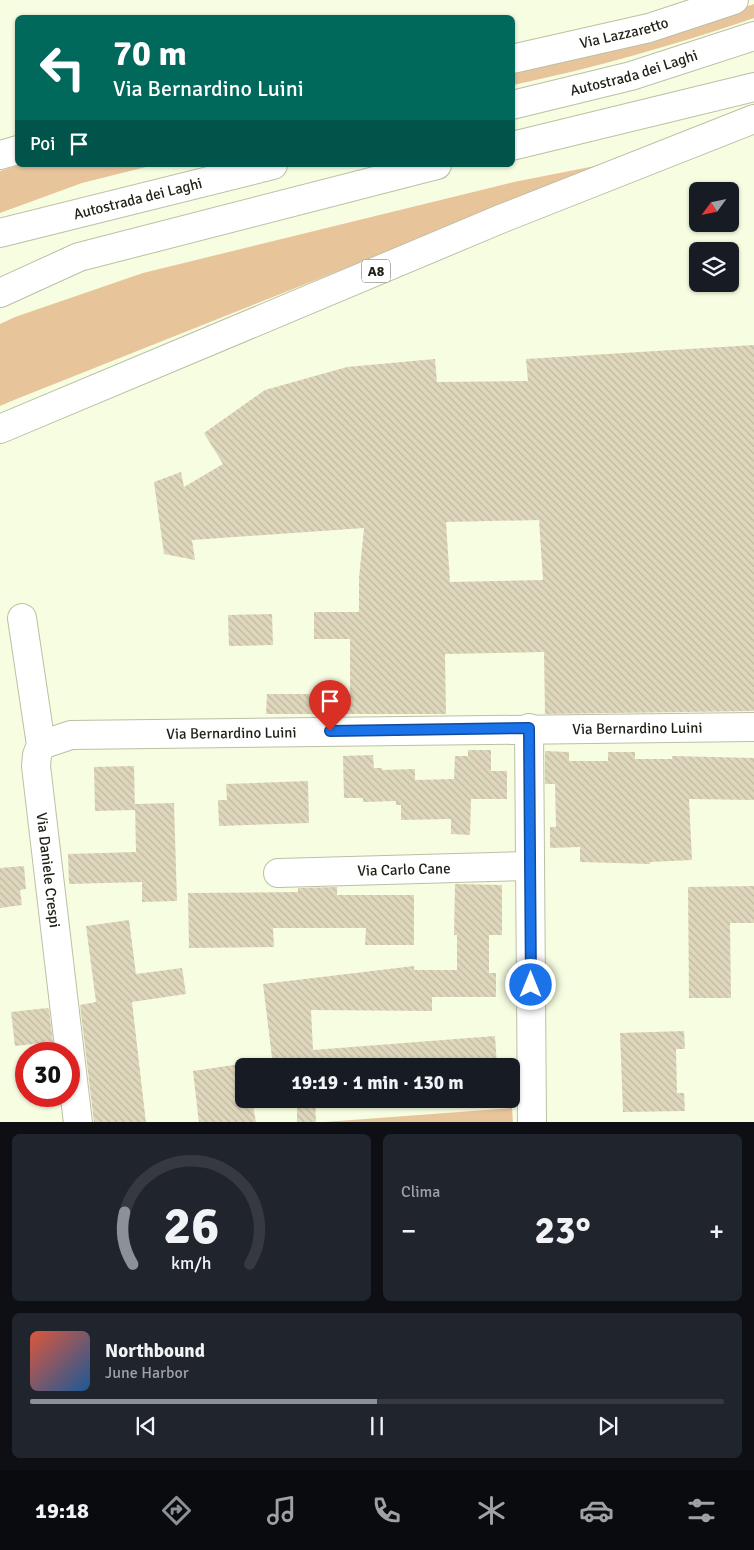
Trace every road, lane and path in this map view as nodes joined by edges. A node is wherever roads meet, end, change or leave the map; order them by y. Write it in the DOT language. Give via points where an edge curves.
graph roads {
  1 [pos="734,0"];
  2 [pos="754,36"];
  3 [pos="515,58"];
  4 [pos="754,86"];
  5 [pos="515,104"];
  6 [pos="754,119"];
  7 [pos="515,145"];
  8 [pos="15,151"];
  9 [pos="0,155"];
  10 [pos="265,167"];
  11 [pos="429,167"];
  12 [pos="62,218"];
  13 [pos="0,233"];
  14 [pos="0,250"];
  15 [pos="0,293"];
  16 [pos="0,429"];
  17 [pos="22,618"];
  18 [pos="754,727"];
  19 [pos="529,728"];
  20 [pos="41,744"];
  21 [pos="530,866"];
  22 [pos="278,874"];
  23 [pos="78,1122"];
  24 [pos="532,1122"];
  1 -- 3 [label="main road, Via Lazzaretto" via="649,28"];
  2 -- 5 [label="main road, Autostrada dei Laghi" via="632,76"];
  4 -- 7 [label="main road"];
  6 -- 16 [label="main road, A8" via="504,218"];
  8 -- 9 [label="main road"];
  10 -- 12 [label="main road, Autostrada dei Laghi"];
  11 -- 15 [label="main road" via="79,258"];
  12 -- 13 [label="main road"];
  12 -- 14 [label="main road"];
  17 -- 20 [label="main road, Via Daniele Crespi"];
  18 -- 19 [label="main road, Via Bernardino Luini"];
  19 -- 20 [label="main road, Via Bernardino Luini" via="71,735"];
  19 -- 21 [label="main road"];
  20 -- 23 [label="main road, Via Daniele Crespi" via="36,766"];
  21 -- 22 [label="main road, Via Carlo Cane"];
  21 -- 24 [label="main road"];
}
